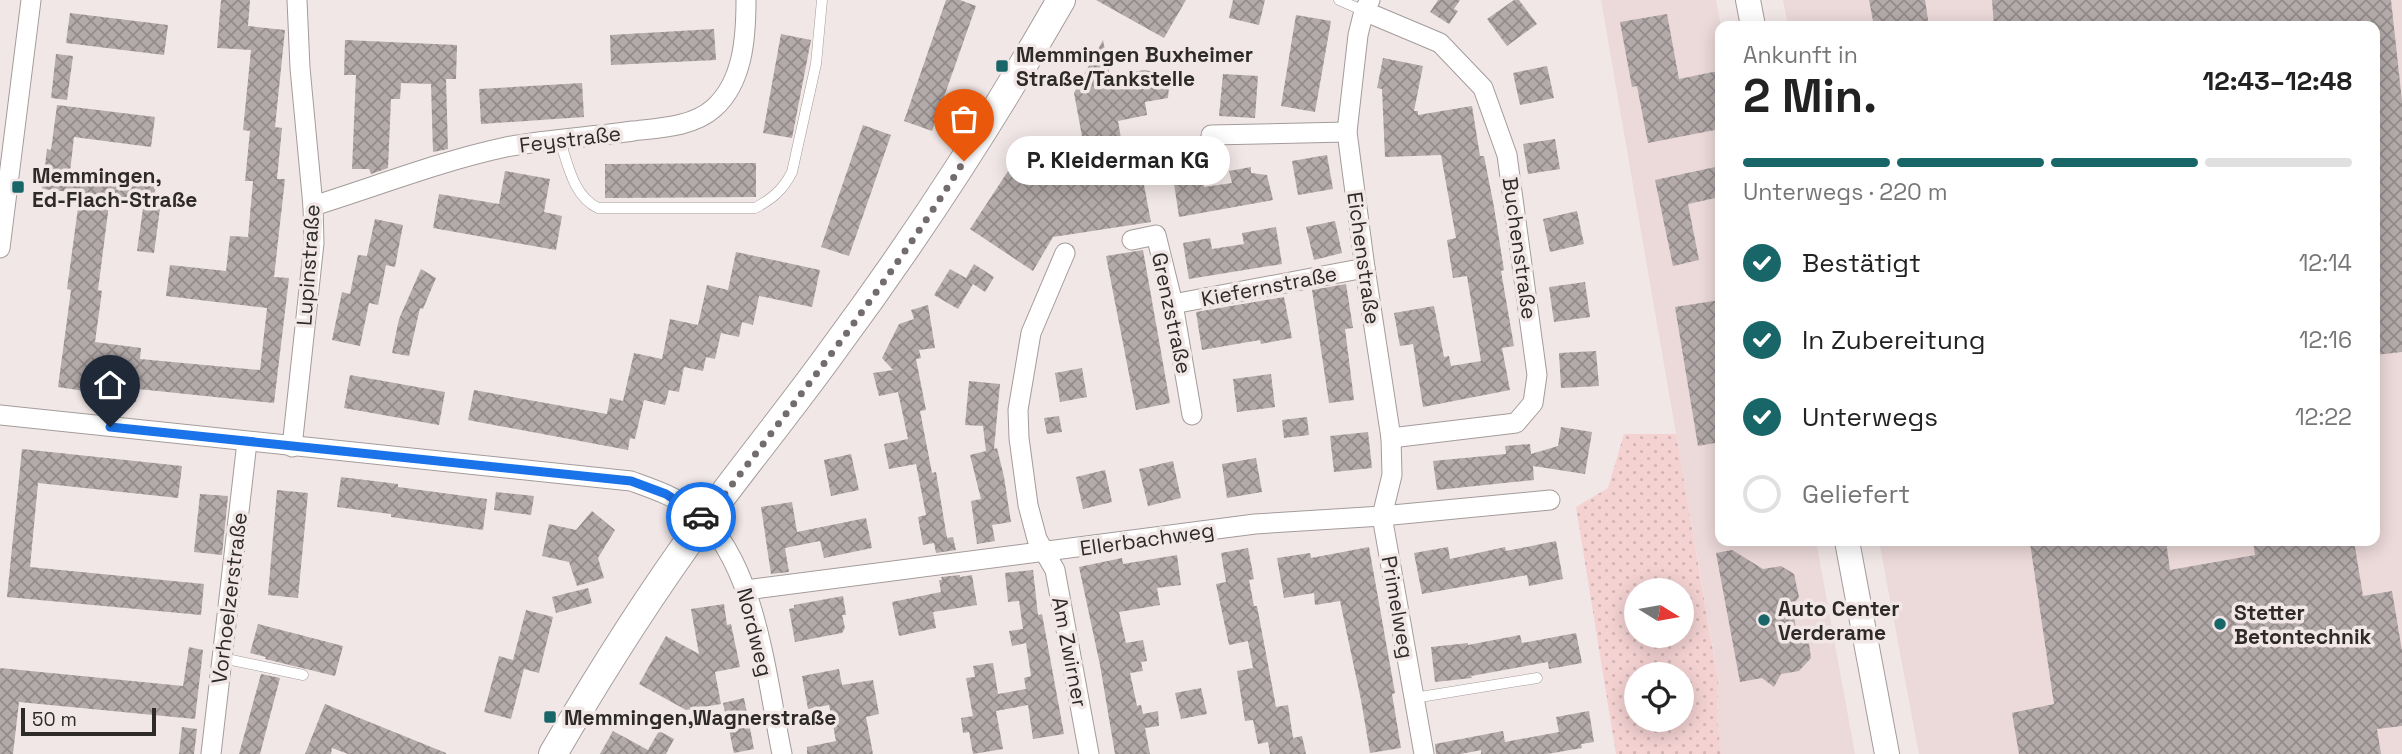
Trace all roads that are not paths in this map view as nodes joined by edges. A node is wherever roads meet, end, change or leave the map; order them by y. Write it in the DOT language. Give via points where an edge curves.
graph roads {
  1 [pos="31,0"];
  2 [pos="297,0"];
  3 [pos="747,0"];
  4 [pos="822,0"];
  5 [pos="1061,0"];
  6 [pos="1339,0"];
  7 [pos="1748,0"];
  8 [pos="1367,6"];
  9 [pos="1752,21"];
  10 [pos="1347,132"];
  11 [pos="1211,135"];
  12 [pos="560,141"];
  13 [pos="313,206"];
  14 [pos="1132,240"];
  15 [pos="0,248"];
  16 [pos="1065,253"];
  17 [pos="1365,268"];
  18 [pos="1173,304"];
  19 [pos="0,415"];
  20 [pos="1192,415"];
  21 [pos="1391,438"];
  22 [pos="247,442"];
  23 [pos="292,447"];
  24 [pos="1550,500"];
  25 [pos="1382,516"];
  26 [pos="705,520"];
  27 [pos="1848,546"];
  28 [pos="1044,553"];
  29 [pos="746,590"];
  30 [pos="222,658"];
  31 [pos="303,676"];
  32 [pos="1537,678"];
  33 [pos="1414,698"];
  34 [pos="211,754"];
  35 [pos="553,754"];
  36 [pos="782,754"];
  37 [pos="1089,754"];
  38 [pos="1424,754"];
  39 [pos="1888,754"];
  1 -- 15 [label="street"];
  2 -- 13 [label="street, Lupinstraße"];
  3 -- 12 [label="street, Feystraße" via="737,73 712,110 696,120 660,128"];
  4 -- 12 [label="lane" via="816,64 792,172 771,200 755,208 597,208 581,195"];
  5 -- 26 [label="main road" via="938,204"];
  6 -- 8 [label="lane"];
  7 -- 9 [label="street"];
  8 -- 10 [label="street, Eichenstraße"];
  8 -- 21 [label="street, Buchenstraße" via="1440,43 1483,88 1507,155 1537,375 1533,403 1516,424"];
  10 -- 11 [label="street"];
  10 -- 17 [label="street, Eichenstraße"];
  12 -- 13 [label="street, Feystraße" via="482,153"];
  13 -- 23 [label="street, Lupinstraße" via="314,243"];
  14 -- 18 [label="street, Grenzstraße" via="1156,235"];
  16 -- 28 [label="street" via="1031,333 1018,410 1028,505"];
  17 -- 18 [label="street, Kiefernstraße"];
  17 -- 21 [label="street, Eichenstraße"];
  18 -- 20 [label="street, Grenzstraße"];
  19 -- 22 [label="street, Nordweg"];
  21 -- 25 [label="street, Eichenstraße" via="1392,475"];
  22 -- 23 [label="street, Nordweg"];
  22 -- 30 [label="street, Vorhoelzerstraße"];
  23 -- 26 [label="street, Nordweg" via="631,481 681,502"];
  24 -- 25 [label="street, Ellerbachweg"];
  25 -- 28 [label="street, Ellerbachweg" via="1255,524"];
  25 -- 33 [label="street, Primelweg"];
  26 -- 29 [label="street, Nordweg" via="722,542"];
  26 -- 35 [label="main road" via="622,638"];
  27 -- 39 [label="street"];
  28 -- 29 [label="street, Ellerbachweg"];
  28 -- 37 [label="street, Am Zwirner" via="1055,570"];
  29 -- 36 [label="street, Nordweg"];
  30 -- 31 [label="lane"];
  30 -- 34 [label="street, Vorhoelzerstraße"];
  32 -- 33 [label="lane"];
  33 -- 38 [label="street, Primelweg"];
}
